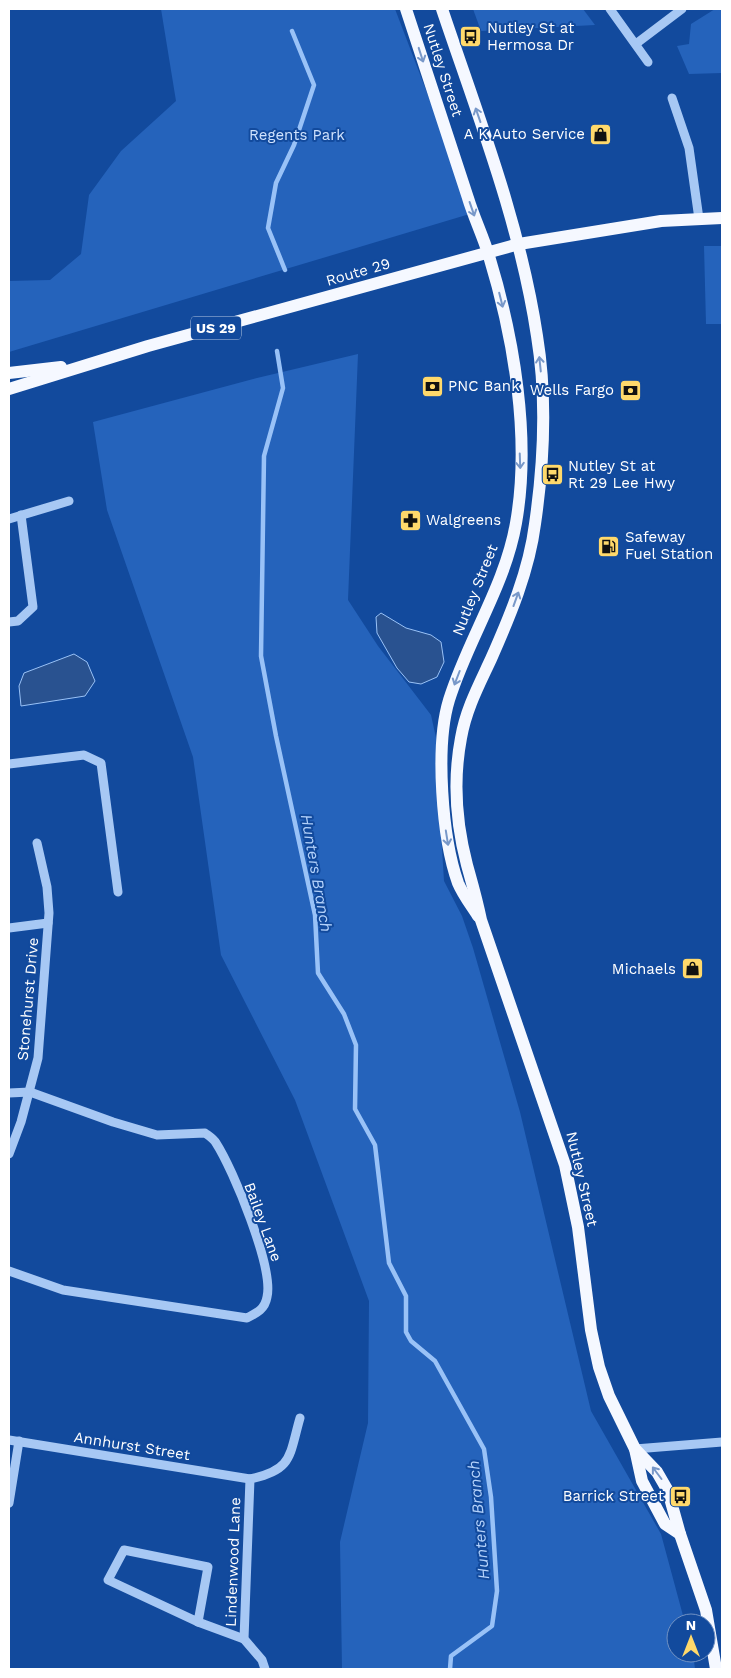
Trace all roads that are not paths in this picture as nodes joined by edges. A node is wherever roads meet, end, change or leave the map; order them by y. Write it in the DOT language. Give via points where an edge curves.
graph roads {
  1 [pos="406,9"];
  2 [pos="442,9"];
  3 [pos="610,9"];
  4 [pos="682,9"];
  5 [pos="636,43"];
  6 [pos="648,62"];
  7 [pos="672,98"];
  8 [pos="722,218"];
  9 [pos="699,219"];
  10 [pos="519,244"];
  11 [pos="488,253"];
  12 [pos="96,362"];
  13 [pos="9,373"];
  14 [pos="9,389"];
  15 [pos="69,502"];
  16 [pos="21,515"];
  17 [pos="9,519"];
  18 [pos="9,622"];
  19 [pos="9,764"];
  20 [pos="37,842"];
  21 [pos="118,892"];
  22 [pos="480,920"];
  23 [pos="48,923"];
  24 [pos="9,928"];
  25 [pos="30,1092"];
  26 [pos="9,1093"];
  27 [pos="9,1154"];
  28 [pos="9,1271"];
  29 [pos="300,1418"];
  30 [pos="9,1440"];
  31 [pos="19,1442"];
  32 [pos="722,1442"];
  33 [pos="635,1449"];
  34 [pos="250,1480"];
  35 [pos="9,1503"];
  36 [pos="680,1534"];
  37 [pos="198,1622"];
  38 [pos="244,1639"];
  39 [pos="265,1669"];
  40 [pos="716,1669"];
  1 -- 11 [label="main road, Nutley Street, one-way"];
  10 -- 2 [label="main road, Nutley Street, one-way"];
  3 -- 5 [label="street"];
  4 -- 5 [label="street"];
  5 -- 6 [label="street"];
  7 -- 9 [label="street" via="689,148"];
  8 -- 9 [label="main road, Route 29 / US 29"];
  9 -- 10 [label="main road, Route 29 / US 29" via="661,221"];
  10 -- 11 [label="main road, Route 29 / US 29"];
  22 -- 10 [label="main road, Nutley Street, one-way" via="476,889 467,866 458,819 458,756 472,696 508,620 529,554 539,496 543,436 538,337"];
  11 -- 12 [label="main road, Route 29 / US 29"];
  11 -- 22 [label="main road, Nutley Street, one-way" via="516,372 520,498 504,568 448,702 442,782 445,824 454,869 459,886"];
  12 -- 13 [label="main road"];
  12 -- 14 [label="main road, Route 29 / US 29"];
  15 -- 16 [label="street"];
  16 -- 17 [label="street"];
  16 -- 18 [label="street" via="33,607 18,621"];
  19 -- 21 [label="street" via="84,755 101,763"];
  20 -- 23 [label="street, Stonehurst Drive" via="47,887"];
  22 -- 33 [label="main road, Nutley Street" via="565,1165 578,1227 599,1367 609,1396"];
  23 -- 24 [label="street"];
  23 -- 25 [label="street, Stonehurst Drive" via="38,1058"];
  25 -- 26 [label="street"];
  25 -- 27 [label="street, Stonehurst Drive"];
  25 -- 28 [label="street, Bailey Lane" via="157,1135 205,1133 216,1142 245,1206 269,1283 267,1299 261,1310 247,1318 63,1290"];
  29 -- 34 [label="street" via="284,1466"];
  30 -- 31 [label="street, Annhurst Street"];
  31 -- 34 [label="street, Annhurst Street"];
  31 -- 35 [label="street"];
  32 -- 33 [label="street"];
  36 -- 33 [label="main road, Nutley Street, one-way" via="668,1490 657,1472"];
  33 -- 36 [label="main road, Nutley Street" via="642,1481 653,1503 665,1524"];
  34 -- 38 [label="street, Lindenwood Lane"];
  36 -- 40 [label="main road, Nutley Street" via="706,1610"];
  37 -- 37 [label="street" via="108,1580 124,1550 208,1567"];
  37 -- 38 [label="street"];
  38 -- 39 [label="street, Lindenwood Lane" via="262,1660"];
}
